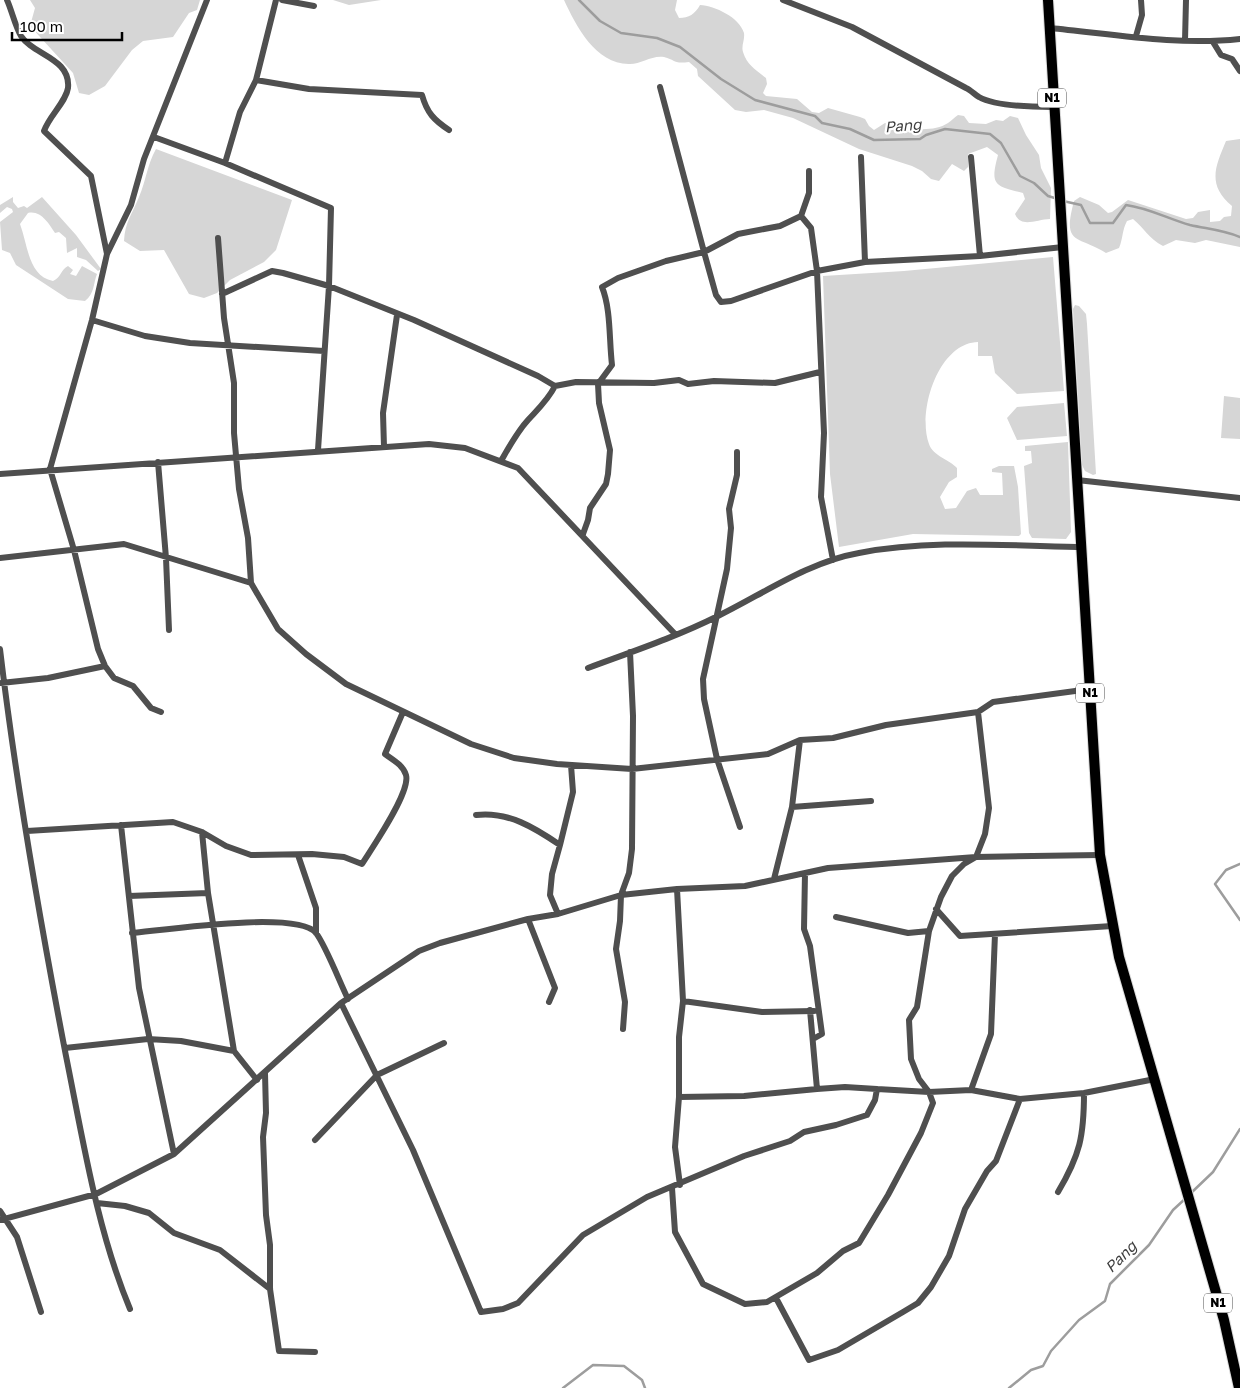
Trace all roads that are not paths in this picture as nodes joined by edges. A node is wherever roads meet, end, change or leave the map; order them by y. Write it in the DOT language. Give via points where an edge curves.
graph roads {
  1 [pos="7,0"];
  2 [pos="207,0"];
  3 [pos="276,0"];
  4 [pos="282,0"];
  5 [pos="783,0"];
  6 [pos="1048,0"];
  7 [pos="1141,0"];
  8 [pos="1186,0"];
  9 [pos="294,1"];
  10 [pos="314,6"];
  11 [pos="1050,28"];
  12 [pos="1136,36"];
  13 [pos="1240,39"];
  14 [pos="1185,40"];
  15 [pos="1212,42"];
  16 [pos="1240,71"];
  17 [pos="256,80"];
  18 [pos="660,87"];
  19 [pos="1052,107"];
  20 [pos="449,130"];
  21 [pos="154,137"];
  22 [pos="861,157"];
  23 [pos="971,157"];
  24 [pos="226,163"];
  25 [pos="809,171"];
  26 [pos="801,216"];
  27 [pos="218,238"];
  28 [pos="1063,247"];
  29 [pos="704,252"];
  30 [pos="106,254"];
  31 [pos="980,256"];
  32 [pos="864,262"];
  33 [pos="817,272"];
  34 [pos="329,286"];
  35 [pos="222,294"];
  36 [pos="397,315"];
  37 [pos="92,320"];
  38 [pos="230,345"];
  39 [pos="324,351"];
  40 [pos="820,372"];
  41 [pos="598,384"];
  42 [pos="555,386"];
  43 [pos="384,447"];
  44 [pos="318,450"];
  45 [pos="737,452"];
  46 [pos="238,456"];
  47 [pos="501,461"];
  48 [pos="158,462"];
  49 [pos="50,469"];
  50 [pos="0,474"];
  51 [pos="1077,480"];
  52 [pos="1240,498"];
  53 [pos="583,534"];
  54 [pos="1081,547"];
  55 [pos="74,550"];
  56 [pos="0,558"];
  57 [pos="166,558"];
  58 [pos="833,560"];
  59 [pos="251,583"];
  60 [pos="716,617"];
  61 [pos="169,630"];
  62 [pos="675,634"];
  63 [pos="0,649"];
  64 [pos="630,652"];
  65 [pos="105,666"];
  66 [pos="588,668"];
  67 [pos="2,683"];
  68 [pos="1090,689"];
  69 [pos="161,712"];
  70 [pos="402,712"];
  71 [pos="978,712"];
  72 [pos="800,740"];
  73 [pos="717,759"];
  74 [pos="571,765"];
  75 [pos="632,769"];
  76 [pos="872,801"];
  77 [pos="792,808"];
  78 [pos="476,816"];
  79 [pos="120,825"];
  80 [pos="740,827"];
  81 [pos="27,831"];
  82 [pos="202,832"];
  83 [pos="560,845"];
  84 [pos="298,855"];
  85 [pos="1100,855"];
  86 [pos="976,857"];
  87 [pos="805,873"];
  88 [pos="774,879"];
  89 [pos="677,889"];
  90 [pos="208,893"];
  91 [pos="129,896"];
  92 [pos="621,896"];
  93 [pos="936,909"];
  94 [pos="558,914"];
  95 [pos="836,917"];
  96 [pos="528,919"];
  97 [pos="214,925"];
  98 [pos="1112,926"];
  99 [pos="929,931"];
  100 [pos="132,933"];
  101 [pos="316,933"];
  102 [pos="996,934"];
  103 [pos="348,999"];
  104 [pos="683,1001"];
  105 [pos="548,1002"];
  106 [pos="341,1004"];
  107 [pos="810,1010"];
  108 [pos="818,1012"];
  109 [pos="624,1029"];
  110 [pos="148,1039"];
  111 [pos="813,1039"];
  112 [pos="444,1043"];
  113 [pos="65,1048"];
  114 [pos="234,1051"];
  115 [pos="264,1073"];
  116 [pos="377,1075"];
  117 [pos="1155,1079"];
  118 [pos="256,1080"];
  119 [pos="817,1088"];
  120 [pos="877,1089"];
  121 [pos="971,1090"];
  122 [pos="929,1092"];
  123 [pos="1084,1093"];
  124 [pos="679,1097"];
  125 [pos="1020,1099"];
  126 [pos="315,1140"];
  127 [pos="174,1154"];
  128 [pos="680,1185"];
  129 [pos="672,1188"];
  130 [pos="1058,1192"];
  131 [pos="96,1194"];
  132 [pos="97,1202"];
  133 [pos="0,1211"];
  134 [pos="3,1220"];
  135 [pos="270,1289"];
  136 [pos="776,1298"];
  137 [pos="130,1309"];
  138 [pos="41,1312"];
  139 [pos="315,1352"];
  140 [pos="1238,1388"];
  1 -- 30 [label="street" via="21,37 55,60 68,81 63,100 53,111 44,131 91,176"];
  2 -- 21 [label="street"];
  3 -- 17 [label="street"];
  4 -- 9 [label="street"];
  5 -- 19 [label="street" via="852,27 978,97 1028,108"];
  6 -- 11 [label="highway, N1"];
  7 -- 12 [label="street" via="1142,15"];
  8 -- 14 [label="street"];
  9 -- 10 [label="street"];
  11 -- 12 [label="street"];
  11 -- 19 [label="highway, N1"];
  12 -- 14 [label="street"];
  13 -- 15 [label="street"];
  14 -- 15 [label="street"];
  15 -- 16 [label="street" via="1221,55 1232,59"];
  17 -- 20 [label="street" via="309,89 422,96 426,110"];
  17 -- 24 [label="street" via="240,112"];
  18 -- 29 [label="street"];
  19 -- 28 [label="highway, N1"];
  21 -- 24 [label="street"];
  21 -- 30 [label="street" via="131,205"];
  22 -- 32 [label="street"];
  23 -- 31 [label="street"];
  24 -- 34 [label="street" via="331,208"];
  25 -- 26 [label="street" via="809,193"];
  26 -- 29 [label="street" via="780,226 738,234"];
  26 -- 33 [label="street" via="811,228"];
  27 -- 35 [label="street"];
  28 -- 31 [label="street"];
  28 -- 51 [label="highway, N1"];
  29 -- 33 [label="street" via="721,302"];
  29 -- 41 [label="street" via="666,261 602,287 608,301 612,365"];
  30 -- 37 [label="street"];
  31 -- 32 [label="street"];
  32 -- 33 [label="street"];
  33 -- 40 [label="street"];
  34 -- 35 [label="street" via="272,271"];
  34 -- 36 [label="street"];
  34 -- 39 [label="street"];
  35 -- 38 [label="street"];
  36 -- 42 [label="street" via="461,340"];
  36 -- 43 [label="street" via="383,413"];
  37 -- 38 [label="street" via="145,336"];
  37 -- 49 [label="street"];
  38 -- 39 [label="street"];
  38 -- 46 [label="street"];
  39 -- 44 [label="street"];
  40 -- 41 [label="street" via="775,383 688,384 679,380"];
  40 -- 58 [label="street" via="824,433 821,497"];
  41 -- 42 [label="street" via="576,382"];
  41 -- 53 [label="street" via="610,450 608,474 606,484 590,508"];
  42 -- 47 [label="street" via="549,398 513,440"];
  43 -- 44 [label="street"];
  43 -- 47 [label="street" via="429,444 465,448"];
  44 -- 46 [label="street"];
  45 -- 60 [label="street" via="737,475 729,509 731,528 726,569"];
  46 -- 48 [label="street"];
  46 -- 59 [label="street"];
  47 -- 53 [label="street" via="518,468"];
  48 -- 49 [label="street"];
  48 -- 57 [label="street"];
  49 -- 50 [label="street"];
  49 -- 55 [label="street"];
  51 -- 52 [label="street"];
  51 -- 54 [label="highway, N1"];
  53 -- 62 [label="street"];
  54 -- 58 [label="street" via="937,545 859,553"];
  54 -- 68 [label="highway, N1"];
  55 -- 56 [label="street"];
  55 -- 57 [label="street" via="124,544"];
  55 -- 65 [label="street" via="98,650"];
  57 -- 59 [label="street"];
  57 -- 61 [label="street"];
  58 -- 60 [label="street" via="798,574"];
  59 -- 70 [label="street" via="278,629 306,654 346,684"];
  60 -- 62 [label="street"];
  60 -- 73 [label="street" via="703,679 704,700"];
  62 -- 64 [label="street"];
  63 -- 67 [label="street"];
  64 -- 66 [label="street"];
  64 -- 75 [label="street"];
  65 -- 67 [label="street" via="48,678"];
  65 -- 69 [label="street" via="114,678 133,686 151,708"];
  67 -- 81 [label="street"];
  68 -- 71 [label="street" via="994,702"];
  68 -- 85 [label="highway, N1"];
  70 -- 74 [label="street" via="471,744 514,758"];
  70 -- 84 [label="street" via="385,754 403,768 407,777 403,795 362,864 344,858"];
  71 -- 72 [label="street" via="886,725 833,738"];
  71 -- 86 [label="street" via="989,808 985,834"];
  72 -- 73 [label="street" via="768,754"];
  72 -- 77 [label="street"];
  73 -- 75 [label="street"];
  73 -- 80 [label="street"];
  74 -- 75 [label="street"];
  74 -- 83 [label="street" via="573,792"];
  75 -- 92 [label="street" via="632,849 629,873"];
  76 -- 77 [label="street"];
  77 -- 88 [label="street"];
  78 -- 83 [label="street" via="508,817"];
  79 -- 81 [label="street"];
  79 -- 82 [label="street" via="173,822"];
  79 -- 91 [label="street"];
  81 -- 113 [label="street"];
  82 -- 84 [label="street" via="251,855"];
  82 -- 90 [label="street"];
  83 -- 94 [label="street" via="550,896"];
  84 -- 101 [label="street" via="316,908"];
  85 -- 86 [label="street"];
  85 -- 98 [label="highway, N1"];
  86 -- 87 [label="street" via="828,868"];
  86 -- 93 [label="street" via="952,876"];
  87 -- 88 [label="street"];
  87 -- 108 [label="street" via="804,929 810,946"];
  88 -- 89 [label="street" via="745,886"];
  89 -- 92 [label="street"];
  89 -- 104 [label="street"];
  90 -- 91 [label="street"];
  90 -- 97 [label="street"];
  91 -- 100 [label="street"];
  92 -- 94 [label="street"];
  92 -- 109 [label="street" via="616,949 625,1002"];
  93 -- 99 [label="street"];
  93 -- 102 [label="street" via="960,936"];
  94 -- 96 [label="street"];
  95 -- 99 [label="street" via="908,933"];
  96 -- 103 [label="street" via="419,951"];
  96 -- 105 [label="street" via="555,988"];
  97 -- 100 [label="street"];
  97 -- 101 [label="street" via="275,921 304,925"];
  97 -- 114 [label="street"];
  98 -- 102 [label="street"];
  98 -- 117 [label="highway, N1"];
  99 -- 122 [label="street" via="917,1007 909,1020 911,1059 919,1079"];
  100 -- 110 [label="street"];
  101 -- 103 [label="street"];
  102 -- 121 [label="street" via="991,1034"];
  103 -- 106 [label="street"];
  104 -- 107 [label="street" via="762,1012"];
  104 -- 124 [label="street"];
  106 -- 115 [label="street"];
  106 -- 116 [label="street"];
  107 -- 108 [label="street"];
  107 -- 111 [label="street"];
  108 -- 111 [label="street" via="822,1034"];
  110 -- 113 [label="street"];
  110 -- 114 [label="street" via="181,1041"];
  110 -- 127 [label="street"];
  111 -- 119 [label="street"];
  112 -- 116 [label="street"];
  113 -- 131 [label="street"];
  114 -- 118 [label="street"];
  115 -- 118 [label="street"];
  115 -- 135 [label="street" via="266,1113 263,1147"];
  116 -- 126 [label="street"];
  116 -- 129 [label="street" via="413,1150 481,1312 518,1303 583,1235 647,1197"];
  117 -- 123 [label="street"];
  117 -- 140 [label="highway, N1" via="1224,1320"];
  118 -- 127 [label="street"];
  119 -- 120 [label="street"];
  119 -- 124 [label="street" via="744,1096"];
  120 -- 122 [label="street"];
  120 -- 128 [label="street" via="867,1115 836,1126 804,1132 790,1141 744,1156"];
  121 -- 122 [label="street"];
  121 -- 125 [label="street"];
  122 -- 136 [label="street" via="933,1103 921,1133 858,1243"];
  123 -- 125 [label="street"];
  123 -- 130 [label="street" via="1084,1124 1078,1154"];
  124 -- 128 [label="street" via="675,1147"];
  125 -- 136 [label="street" via="996,1161 965,1208 949,1256 918,1303 838,1350 809,1360"];
  127 -- 131 [label="street"];
  128 -- 129 [label="street"];
  129 -- 136 [label="street" via="675,1232 703,1284 745,1304"];
  131 -- 132 [label="street"];
  131 -- 134 [label="street"];
  132 -- 135 [label="street" via="149,1213 174,1233 220,1250"];
  132 -- 137 [label="street" via="116,1274"];
  133 -- 134 [label="street"];
  134 -- 138 [label="street" via="18,1237"];
  135 -- 139 [label="street" via="279,1352"];
}
